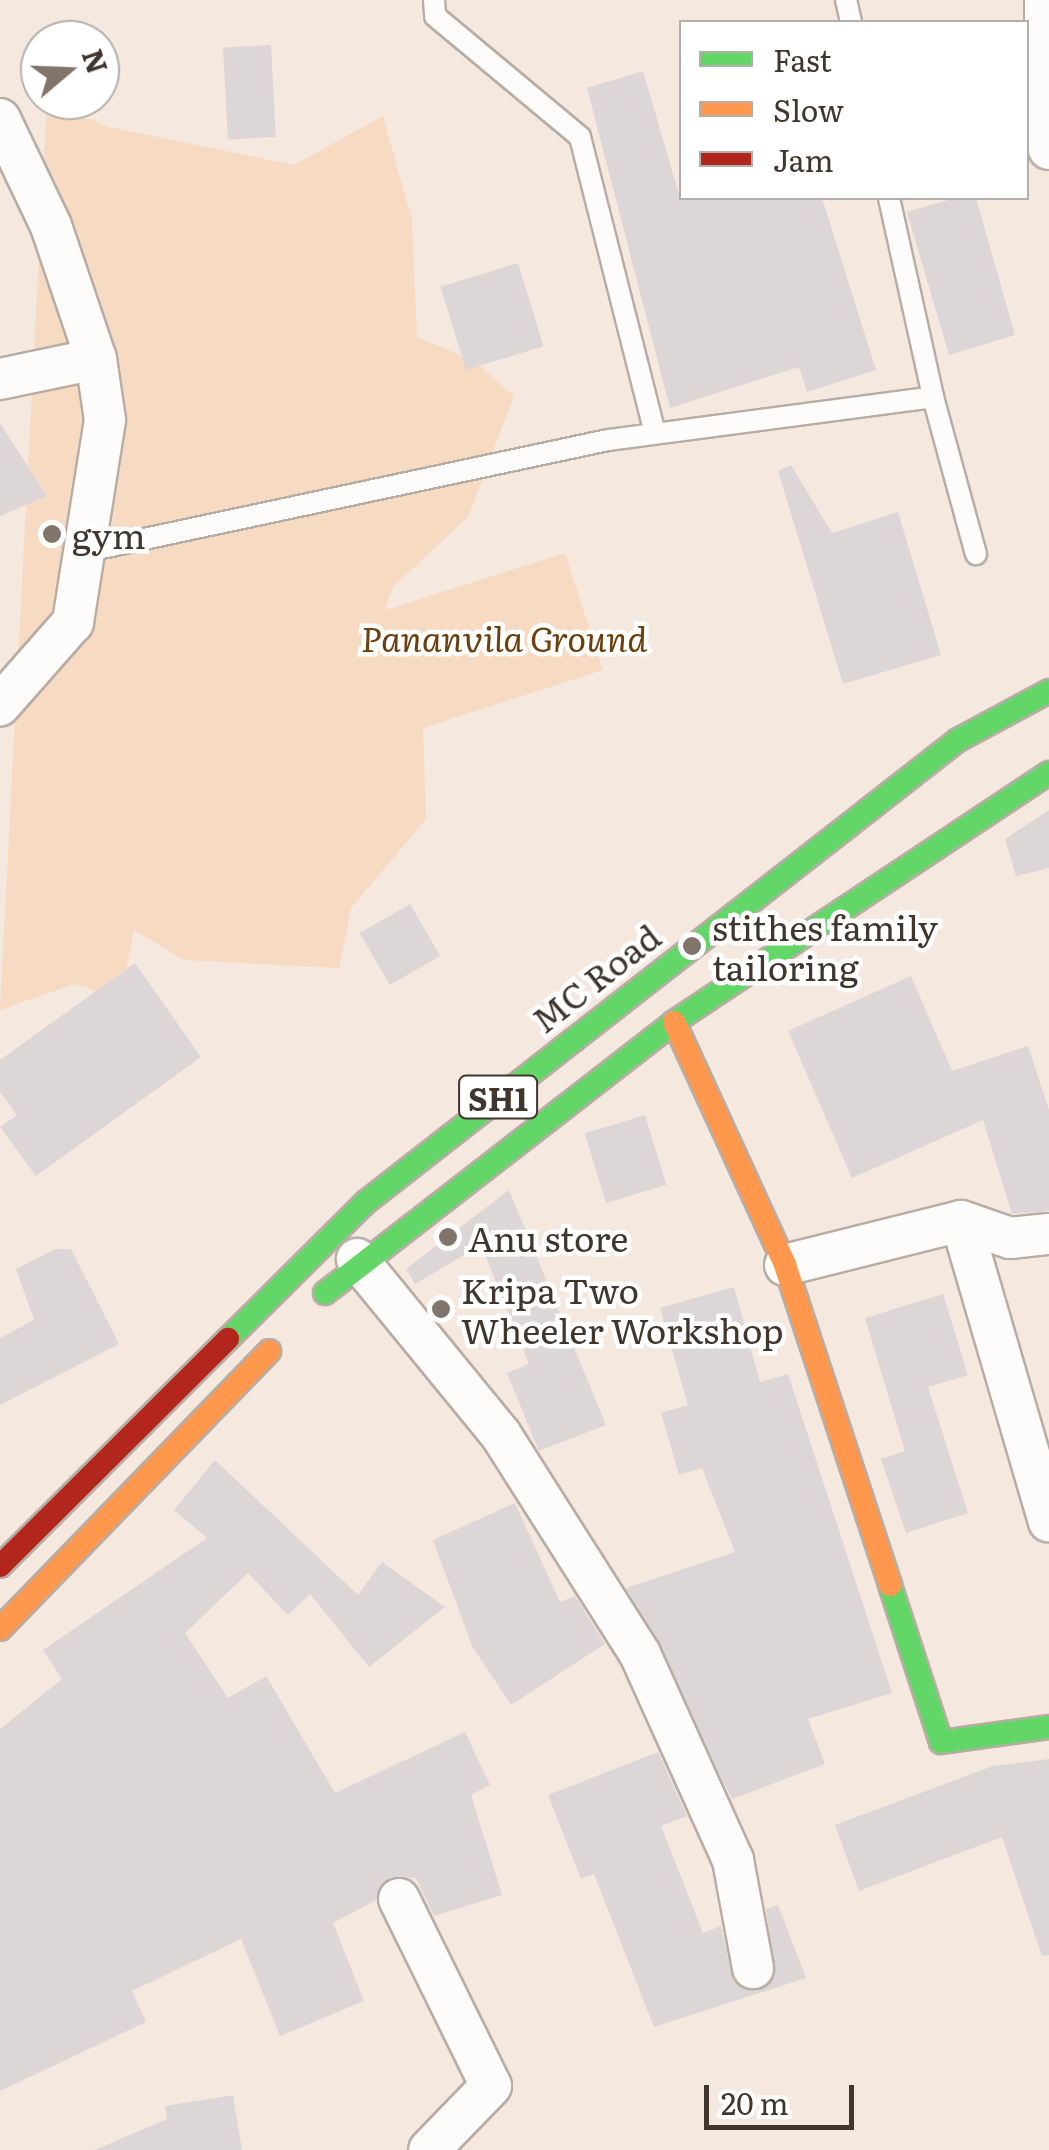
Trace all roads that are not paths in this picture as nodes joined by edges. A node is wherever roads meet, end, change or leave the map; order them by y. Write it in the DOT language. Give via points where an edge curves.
graph roads {
  1 [pos="434,0"];
  2 [pos="1045,0"];
  3 [pos="0,119"];
  4 [pos="1049,149"];
  5 [pos="890,200"];
  6 [pos="96,359"];
  7 [pos="0,379"];
  8 [pos="933,397"];
  9 [pos="655,432"];
  10 [pos="88,551"];
  11 [pos="976,554"];
  12 [pos="1049,692"];
  13 [pos="0,706"];
  14 [pos="1049,773"];
  15 [pos="674,1022"];
  16 [pos="961,1221"];
  17 [pos="1049,1234"];
  18 [pos="357,1259"];
  19 [pos="784,1264"];
  20 [pos="1049,1521"];
  21 [pos="0,1566"];
  22 [pos="0,1629"];
  23 [pos="1049,1726"];
  24 [pos="399,1899"];
  25 [pos="752,1968"];
  26 [pos="429,2150"];
  1 -- 9 [label="lane" via="435,16 580,137"];
  2 -- 4 [label="street"];
  3 -- 6 [label="street" via="51,226"];
  5 -- 8 [label="lane"];
  6 -- 7 [label="street"];
  6 -- 10 [label="street" via="106,420"];
  8 -- 9 [label="lane"];
  8 -- 11 [label="lane"];
  9 -- 10 [label="lane"];
  10 -- 13 [label="street" via="73,622"];
  12 -- 21 [label="main road, MC Road / SH1" via="958,740 366,1202"];
  14 -- 15 [label="main road, SH1"];
  15 -- 18 [label="main road, SH1"];
  15 -- 19 [label="main road"];
  16 -- 17 [label="street" via="1010,1238"];
  16 -- 19 [label="street"];
  16 -- 20 [label="street"];
  18 -- 22 [label="main road, SH1"];
  18 -- 25 [label="street" via="501,1435 640,1654 733,1860"];
  19 -- 23 [label="main road" via="941,1742"];
  24 -- 26 [label="street" via="491,2086"];
}
